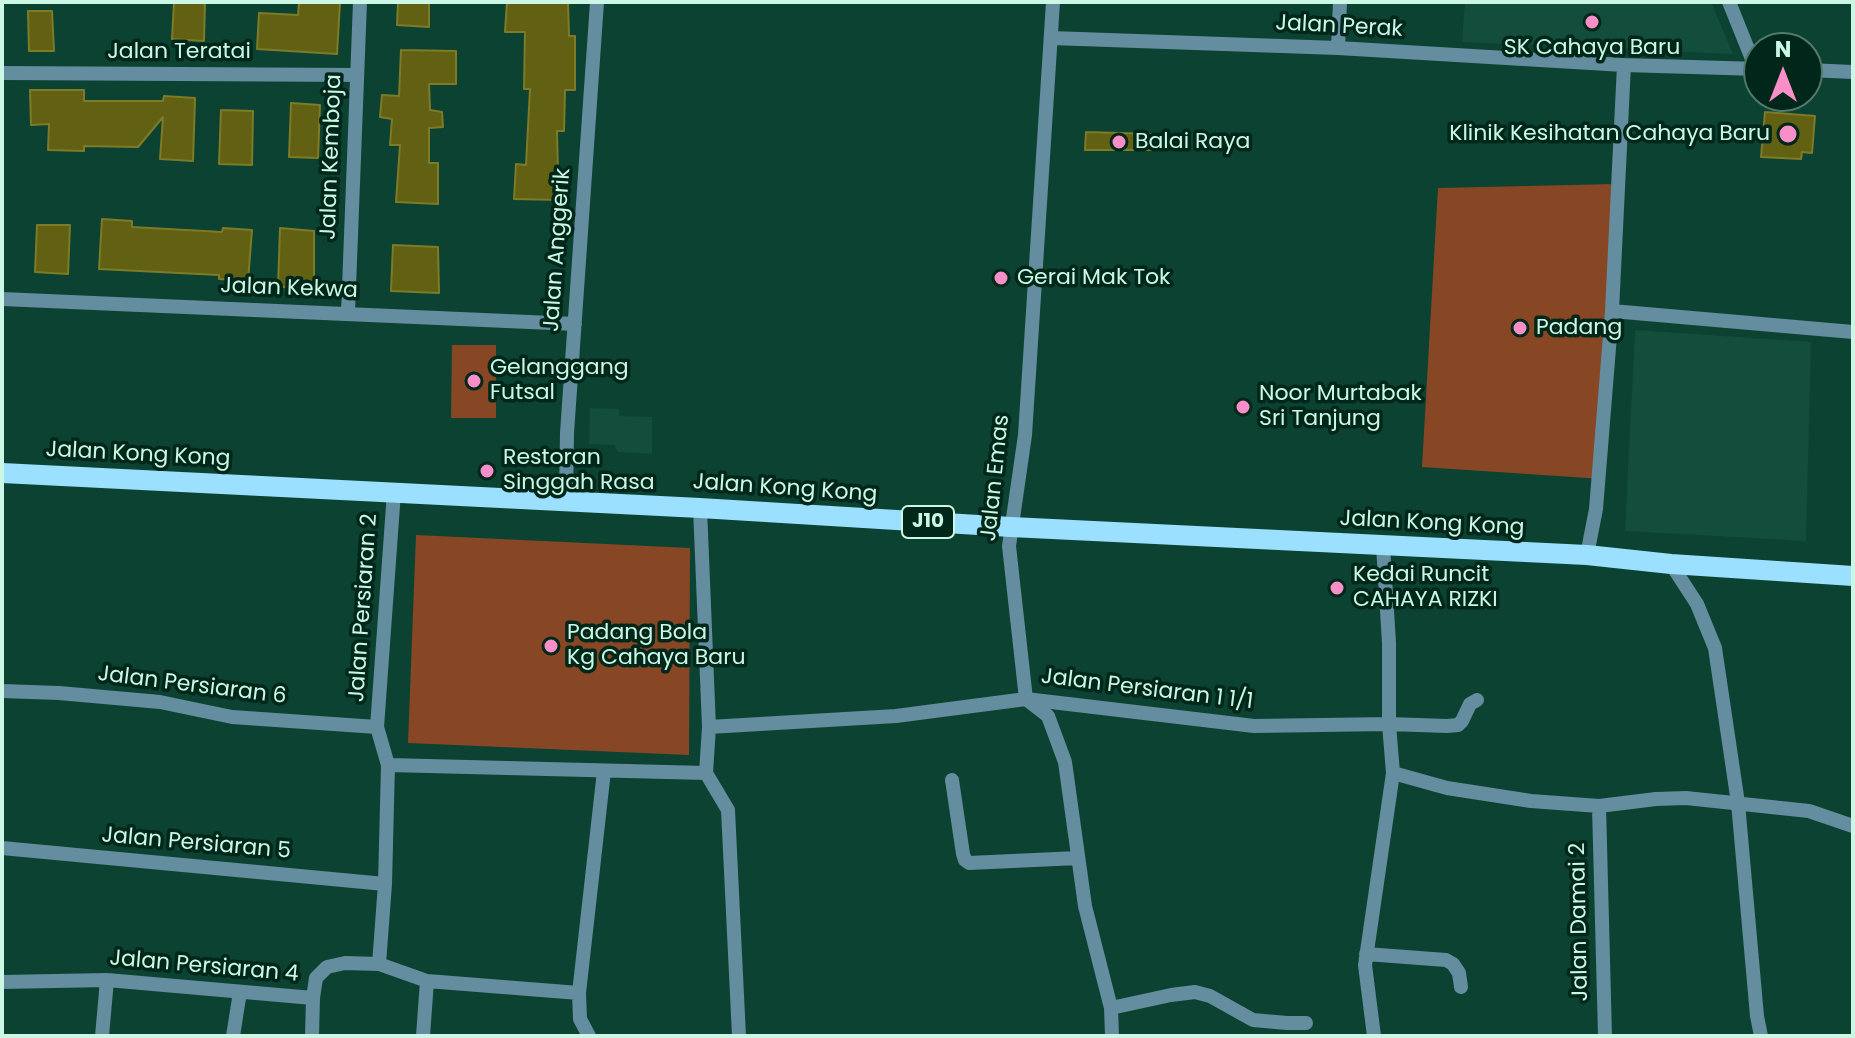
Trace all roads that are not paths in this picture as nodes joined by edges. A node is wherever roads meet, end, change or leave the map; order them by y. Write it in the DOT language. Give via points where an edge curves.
graph roads {
  1 [pos="360,2"];
  2 [pos="597,2"];
  3 [pos="1053,2"];
  4 [pos="1340,2"];
  5 [pos="1729,2"];
  6 [pos="1743,34"];
  7 [pos="1051,38"];
  8 [pos="1338,48"];
  9 [pos="1624,65"];
  10 [pos="1743,69"];
  11 [pos="1823,71"];
  12 [pos="1853,72"];
  13 [pos="2,73"];
  14 [pos="356,75"];
  15 [pos="2,299"];
  16 [pos="1612,311"];
  17 [pos="348,313"];
  18 [pos="575,324"];
  19 [pos="1853,332"];
  20 [pos="2,473"];
  21 [pos="394,492"];
  22 [pos="566,501"];
  23 [pos="700,508"];
  24 [pos="1011,527"];
  25 [pos="1383,546"];
  26 [pos="1587,555"];
  27 [pos="1671,564"];
  28 [pos="1853,576"];
  29 [pos="2,691"];
  30 [pos="1026,699"];
  31 [pos="1477,700"];
  32 [pos="1389,724"];
  33 [pos="377,727"];
  34 [pos="709,727"];
  35 [pos="388,765"];
  36 [pos="604,771"];
  37 [pos="706,773"];
  38 [pos="1393,773"];
  39 [pos="952,780"];
  40 [pos="1738,803"];
  41 [pos="1599,806"];
  42 [pos="1853,826"];
  43 [pos="2,848"];
  44 [pos="1078,858"];
  45 [pos="385,884"];
  46 [pos="1366,954"];
  47 [pos="379,964"];
  48 [pos="107,980"];
  49 [pos="427,981"];
  50 [pos="2,982"];
  51 [pos="1461,987"];
  52 [pos="240,992"];
  53 [pos="579,993"];
  54 [pos="313,998"];
  55 [pos="1111,1008"];
  56 [pos="1306,1023"];
  57 [pos="102,1036"];
  58 [pos="233,1036"];
  59 [pos="312,1036"];
  60 [pos="423,1036"];
  61 [pos="589,1036"];
  62 [pos="739,1036"];
  63 [pos="1112,1036"];
  64 [pos="1374,1036"];
  65 [pos="1605,1036"];
  66 [pos="1761,1036"];
  1 -- 14 [label="street, Jalan Kemboja"];
  2 -- 18 [label="street, Jalan Anggerik"];
  3 -- 7 [label="street, Jalan Emas"];
  4 -- 8 [label="street"];
  5 -- 6 [label="street"];
  7 -- 8 [label="street, Jalan Perak"];
  7 -- 24 [label="street, Jalan Emas" via="1025,435"];
  8 -- 9 [label="street, Jalan Perak"];
  9 -- 10 [label="street, Jalan Perak"];
  9 -- 16 [label="street"];
  11 -- 12 [label="street"];
  13 -- 14 [label="street, Jalan Teratai"];
  14 -- 17 [label="street, Jalan Kemboja"];
  15 -- 17 [label="street, Jalan Kekwa"];
  16 -- 19 [label="street"];
  16 -- 26 [label="street" via="1596,509"];
  17 -- 18 [label="street, Jalan Kekwa"];
  18 -- 22 [label="street, Jalan Anggerik"];
  20 -- 21 [label="main road, Jalan Kong Kong / J10"];
  21 -- 22 [label="main road, Jalan Kong Kong / J10"];
  21 -- 33 [label="street, Jalan Persiaran 2"];
  22 -- 23 [label="main road, Jalan Kong Kong / J10"];
  23 -- 24 [label="main road, Jalan Kong Kong / J10"];
  23 -- 34 [label="street"];
  24 -- 25 [label="main road, Jalan Kong Kong / J10"];
  24 -- 30 [label="street, Jalan Emas"];
  25 -- 26 [label="main road, Jalan Kong Kong / J10"];
  25 -- 32 [label="street"];
  26 -- 27 [label="main road, Jalan Kong Kong / J10"];
  27 -- 28 [label="main road, Jalan Kong Kong / J10"];
  27 -- 40 [label="street" via="1697,604 1715,648"];
  29 -- 33 [label="street, Jalan Persiaran 6" via="160,702 232,717"];
  30 -- 32 [label="street, Jalan Persiaran 1 1/1" via="1254,726"];
  30 -- 34 [label="street, Jalan Persiaran 1 1/1" via="896,716"];
  30 -- 44 [label="street" via="1048,716 1065,762"];
  31 -- 32 [label="street, Jalan Persiaran 1 1/1" via="1458,725"];
  32 -- 38 [label="street"];
  33 -- 35 [label="street"];
  34 -- 37 [label="street"];
  35 -- 36 [label="street"];
  35 -- 45 [label="street"];
  36 -- 37 [label="street"];
  36 -- 53 [label="street"];
  37 -- 62 [label="street" via="728,810"];
  38 -- 41 [label="street" via="1447,788"];
  38 -- 46 [label="street"];
  39 -- 44 [label="street" via="963,854 969,863"];
  40 -- 41 [label="street" via="1671,799"];
  40 -- 42 [label="street" via="1809,811"];
  40 -- 66 [label="street"];
  41 -- 65 [label="street, Jalan Damai 2"];
  43 -- 45 [label="street, Jalan Persiaran 5"];
  44 -- 55 [label="street"];
  45 -- 47 [label="street"];
  46 -- 51 [label="street" via="1446,960 1459,973"];
  46 -- 64 [label="street"];
  47 -- 49 [label="street"];
  47 -- 54 [label="street, Jalan Persiaran 4" via="327,967 316,978"];
  48 -- 50 [label="street, Jalan Persiaran 4"];
  48 -- 52 [label="street, Jalan Persiaran 4"];
  48 -- 57 [label="street"];
  49 -- 53 [label="street"];
  49 -- 60 [label="street"];
  52 -- 54 [label="street, Jalan Persiaran 4"];
  52 -- 58 [label="street"];
  53 -- 61 [label="street" via="580,1019"];
  54 -- 59 [label="street"];
  55 -- 56 [label="street" via="1195,992 1253,1020"];
  55 -- 63 [label="street"];
}
